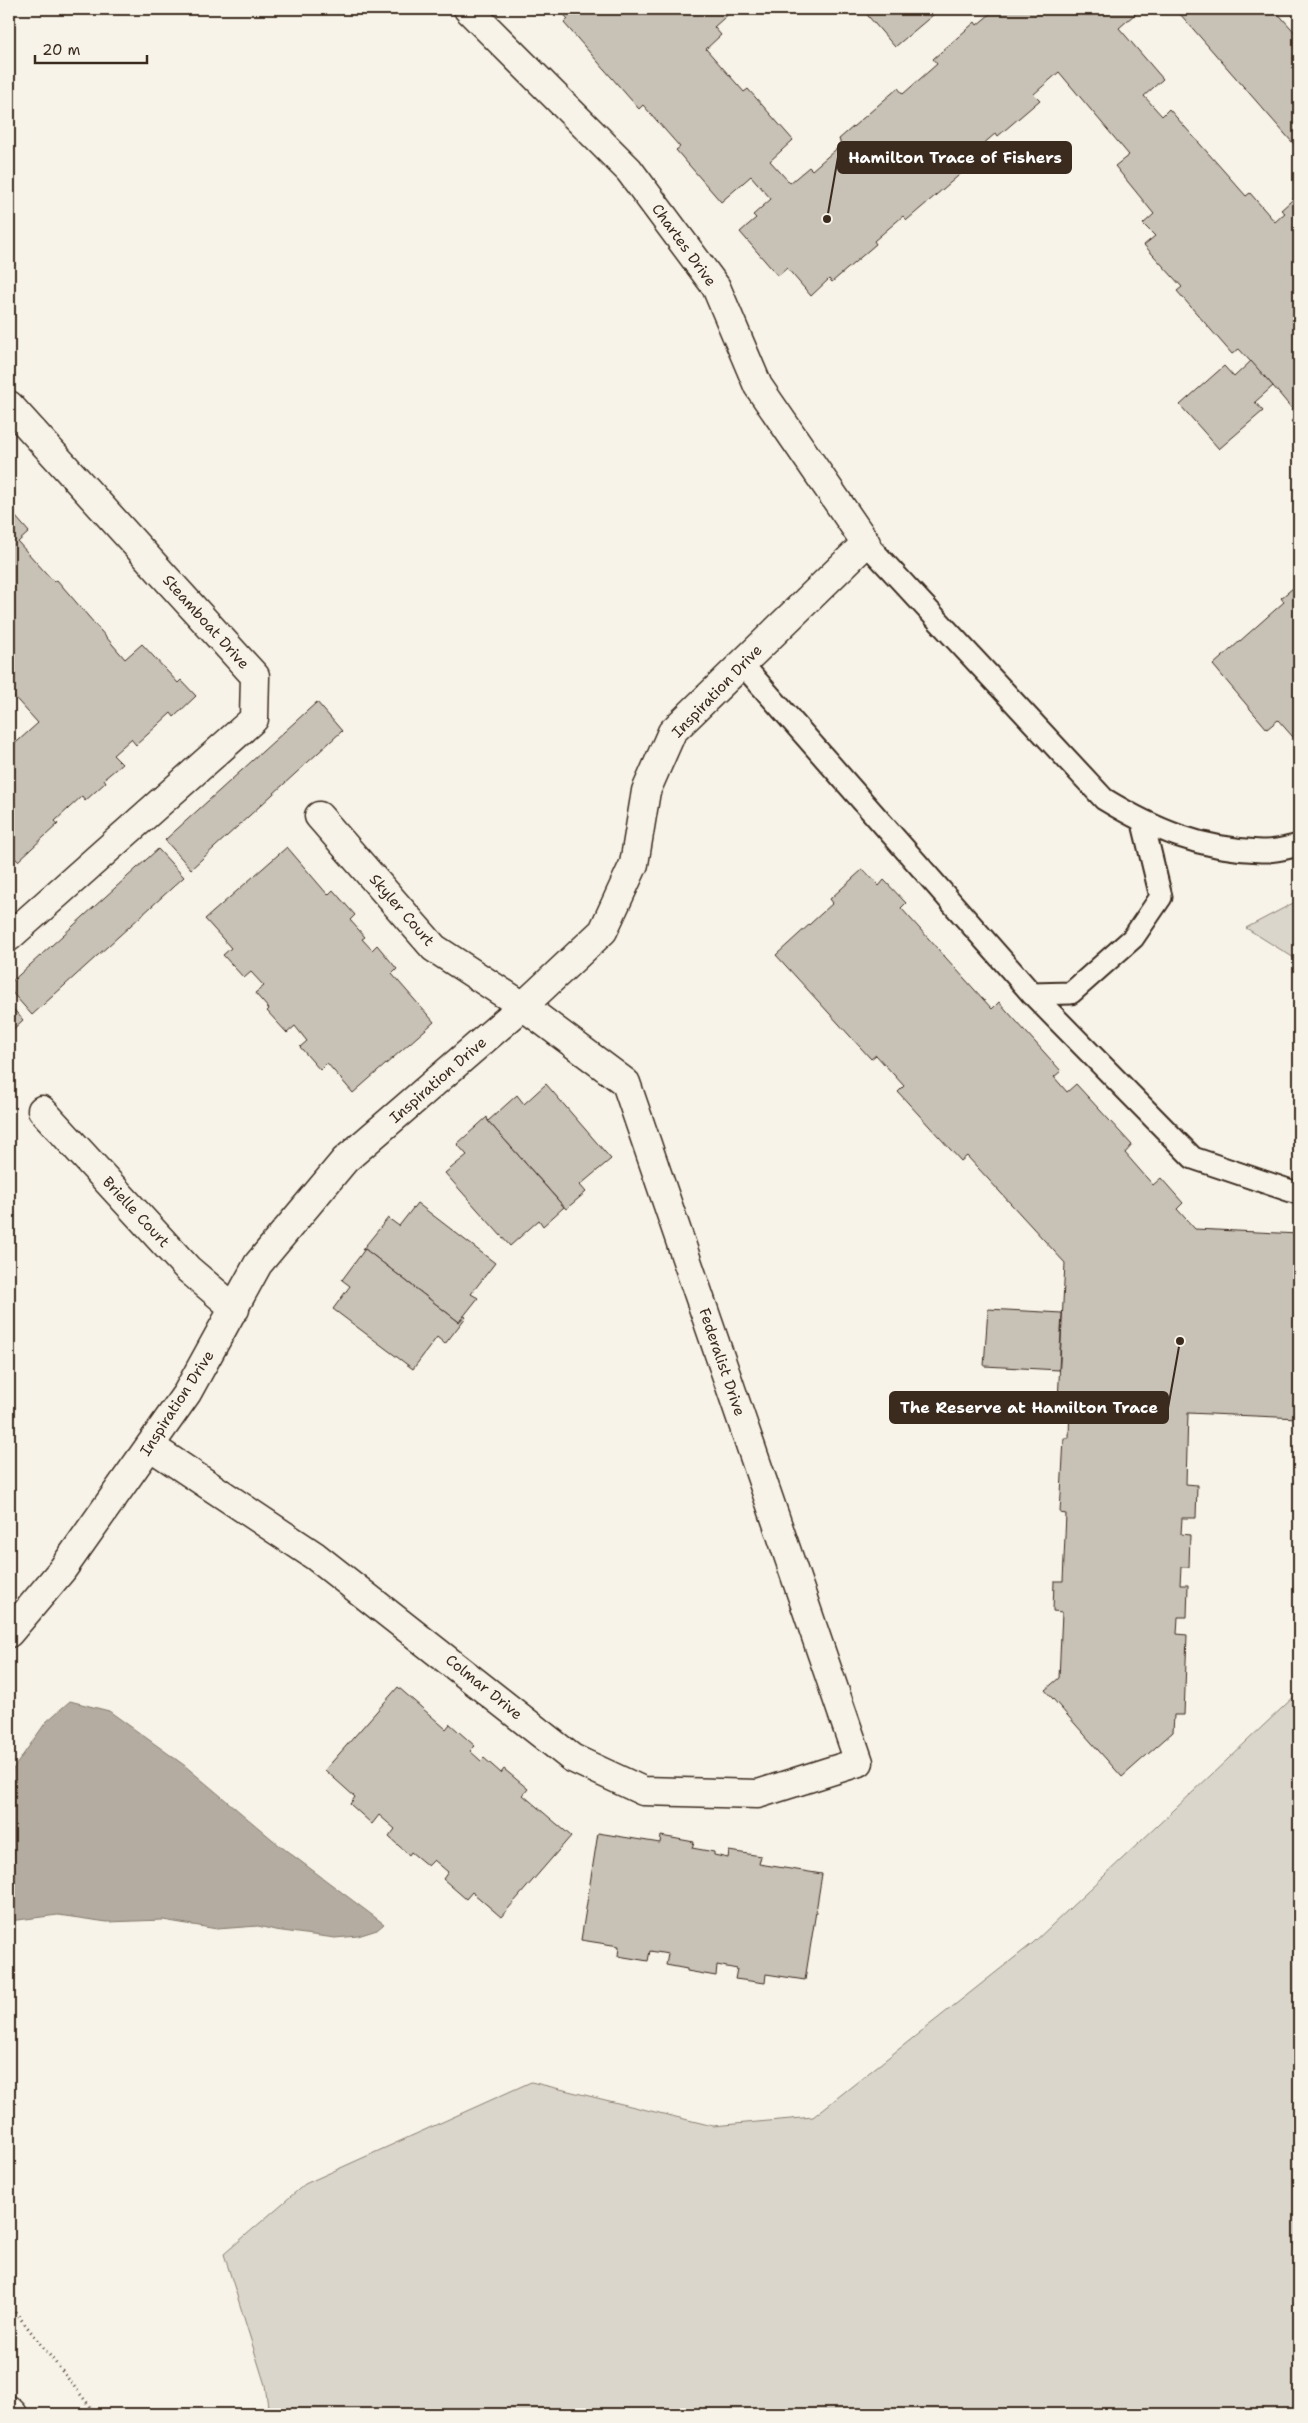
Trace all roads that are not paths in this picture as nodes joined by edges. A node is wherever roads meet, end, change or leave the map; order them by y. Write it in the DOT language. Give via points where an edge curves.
graph roads {
  1 [pos="468,9"];
  2 [pos="9,405"];
  3 [pos="866,543"];
  4 [pos="742,664"];
  5 [pos="319,816"];
  6 [pos="1143,823"];
  7 [pos="1299,846"];
  8 [pos="9,937"];
  9 [pos="1032,994"];
  10 [pos="523,1006"];
  11 [pos="42,1110"];
  12 [pos="1297,1193"];
  13 [pos="235,1309"];
  14 [pos="150,1446"];
  15 [pos="9,1633"];
  16 [pos="859,1762"];
  17 [pos="9,2410"];
  18 [pos="12,2414"];
  1 -- 3 [label="street, Chartes Drive" via="629,170 716,287 758,386"];
  2 -- 8 [label="street, Steamboat Drive" via="255,676 254,720"];
  3 -- 4 [label="street, Inspiration Drive"];
  3 -- 6 [label="lane" via="1104,799"];
  4 -- 9 [label="lane"];
  4 -- 10 [label="street, Inspiration Drive" via="672,732 646,791 634,864 603,931"];
  5 -- 10 [label="street, Skyler Court" via="434,948"];
  6 -- 7 [label="lane" via="1200,844 1263,852"];
  6 -- 9 [label="lane" via="1161,897 1133,938 1071,993"];
  9 -- 12 [label="lane" via="1193,1158"];
  10 -- 13 [label="street, Inspiration Drive" via="345,1160 258,1264"];
  10 -- 16 [label="street, Federalist Drive" via="626,1083"];
  11 -- 13 [label="street, Brielle Court" via="188,1268"];
  13 -- 14 [label="street, Inspiration Drive" via="187,1393"];
  14 -- 15 [label="street, Inspiration Drive" via="62,1570"];
  14 -- 16 [label="street, Colmar Drive" via="315,1556 572,1758 643,1791 758,1794"];
  17 -- 18 [label="street"];
}
